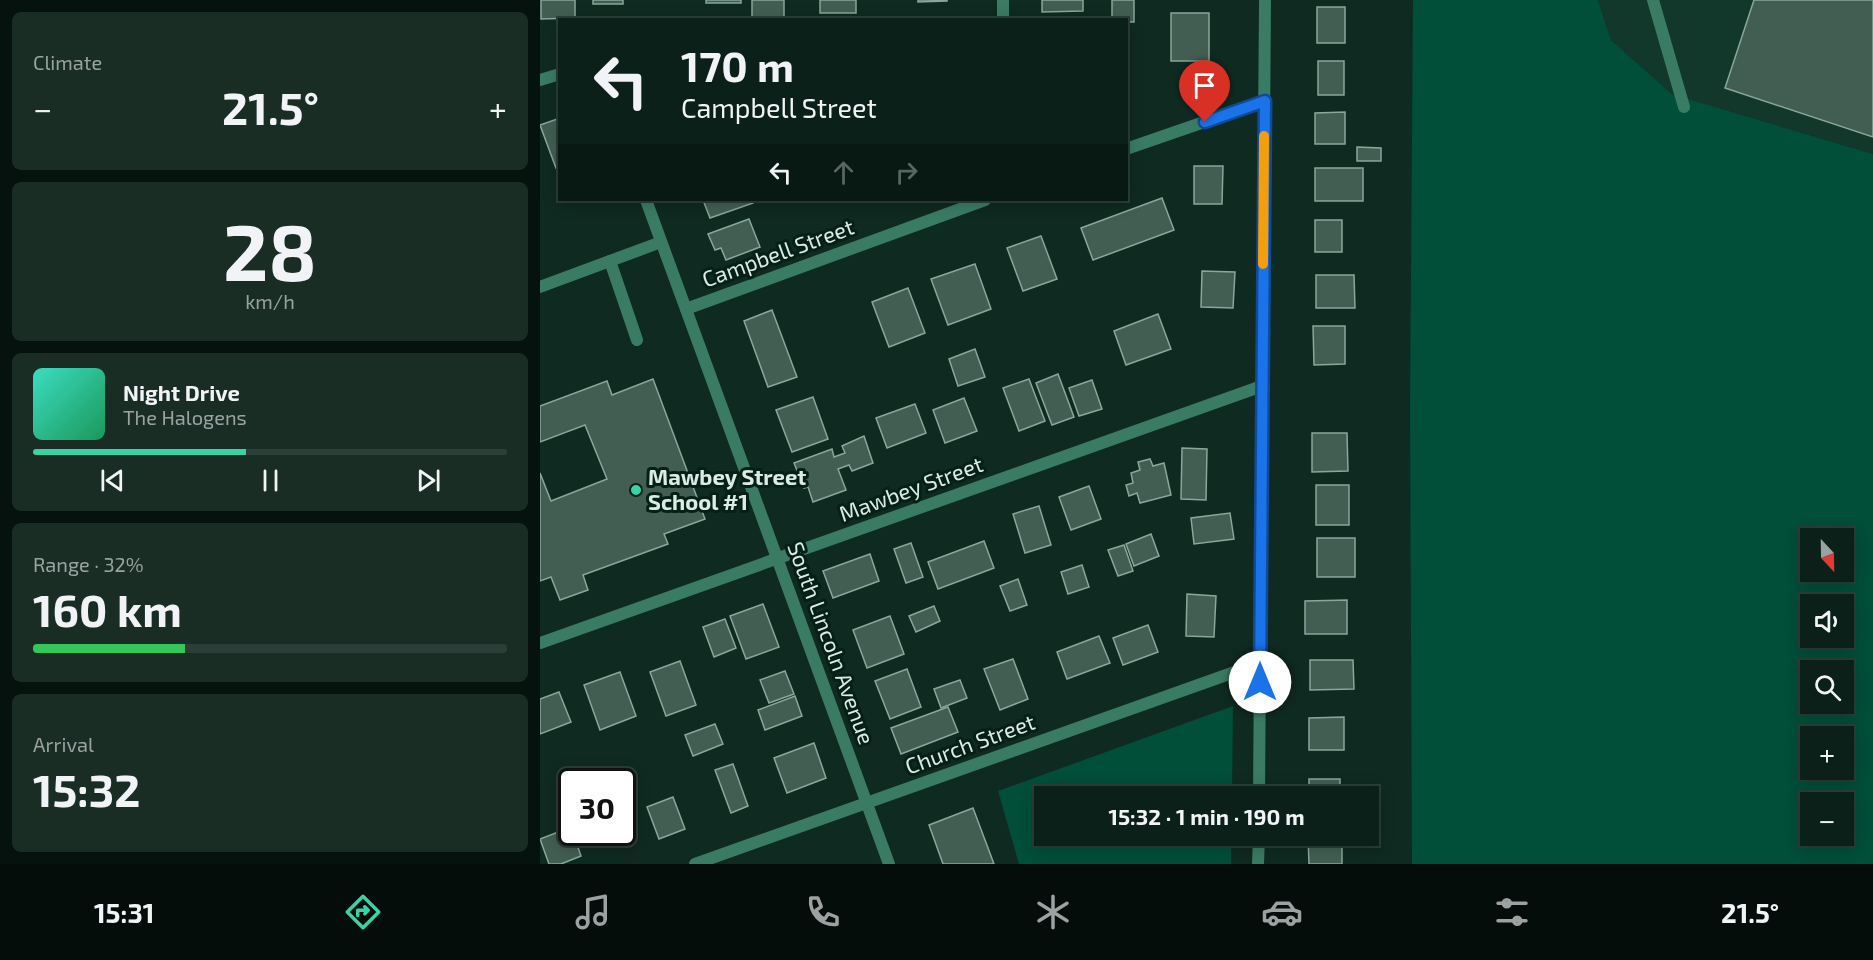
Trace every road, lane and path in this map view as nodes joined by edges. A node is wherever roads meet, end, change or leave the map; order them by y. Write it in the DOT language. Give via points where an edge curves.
graph roads {
  1 [pos="1003,0"];
  2 [pos="1265,0"];
  3 [pos="1653,0"];
  4 [pos="1003,18"];
  5 [pos="558,75"];
  6 [pos="540,80"];
  7 [pos="1265,101"];
  8 [pos="1684,107"];
  9 [pos="1128,148"];
  10 [pos="646,201"];
  11 [pos="982,201"];
  12 [pos="661,242"];
  13 [pos="610,261"];
  14 [pos="540,287"];
  15 [pos="686,309"];
  16 [pos="637,340"];
  17 [pos="1262,386"];
  18 [pos="778,559"];
  19 [pos="540,643"];
  20 [pos="1260,663"];
  21 [pos="1259,786"];
  22 [pos="867,803"];
  23 [pos="1258,846"];
  24 [pos="694,864"];
  25 [pos="889,864"];
  26 [pos="1258,864"];
  1 -- 4 [label="street"];
  2 -- 7 [label="street"];
  3 -- 8 [label="street"];
  5 -- 6 [label="street"];
  7 -- 9 [label="street"];
  7 -- 17 [label="street"];
  10 -- 12 [label="street, South Lincoln Avenue"];
  11 -- 15 [label="street, Campbell Street"];
  12 -- 13 [label="street"];
  12 -- 15 [label="street, South Lincoln Avenue"];
  13 -- 14 [label="street"];
  13 -- 16 [label="street"];
  15 -- 18 [label="street, South Lincoln Avenue"];
  17 -- 18 [label="street, Mawbey Street"];
  17 -- 20 [label="street"];
  18 -- 19 [label="street, Mawbey Street"];
  18 -- 22 [label="street, South Lincoln Avenue"];
  20 -- 21 [label="street"];
  20 -- 22 [label="street, Church Street"];
  22 -- 24 [label="street, Church Street"];
  22 -- 25 [label="street, South Lincoln Avenue"];
  23 -- 26 [label="street"];
}
